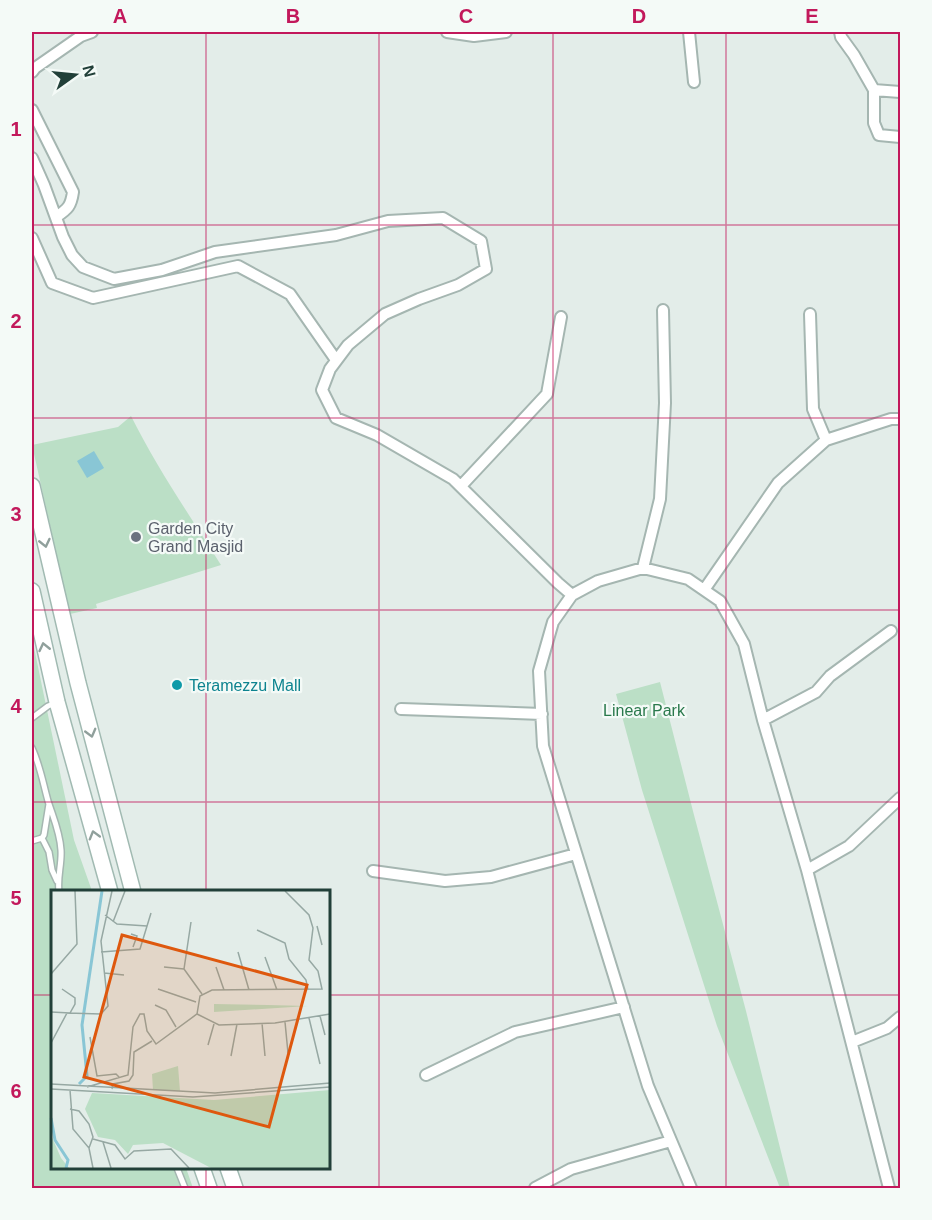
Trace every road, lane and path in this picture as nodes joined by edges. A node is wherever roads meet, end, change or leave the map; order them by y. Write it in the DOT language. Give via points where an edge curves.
graph roads {
  1 [pos="92,32"];
  2 [pos="447,32"];
  3 [pos="506,32"];
  4 [pos="689,32"];
  5 [pos="840,32"];
  6 [pos="32,72"];
  7 [pos="694,82"];
  8 [pos="874,90"];
  9 [pos="900,92"];
  10 [pos="32,111"];
  11 [pos="900,136"];
  12 [pos="32,158"];
  13 [pos="56,217"];
  14 [pos="32,238"];
  15 [pos="663,310"];
  16 [pos="810,314"];
  17 [pos="561,317"];
  18 [pos="336,360"];
  19 [pos="900,419"];
  20 [pos="826,440"];
  21 [pos="32,486"];
  22 [pos="461,486"];
  23 [pos="643,568"];
  24 [pos="704,590"];
  25 [pos="32,591"];
  26 [pos="572,595"];
  27 [pos="891,631"];
  28 [pos="57,702"];
  29 [pos="401,709"];
  30 [pos="542,714"];
  31 [pos="32,718"];
  32 [pos="763,720"];
  33 [pos="32,748"];
  34 [pos="900,798"];
  35 [pos="49,804"];
  36 [pos="42,838"];
  37 [pos="33,841"];
  38 [pos="576,854"];
  39 [pos="807,870"];
  40 [pos="373,871"];
  41 [pos="58,883"];
  42 [pos="59,890"];
  43 [pos="110,890"];
  44 [pos="133,890"];
  45 [pos="624,1007"];
  46 [pos="900,1017"];
  47 [pos="852,1042"];
  48 [pos="426,1075"];
  49 [pos="671,1142"];
  50 [pos="178,1169"];
  51 [pos="203,1169"];
  52 [pos="229,1169"];
  53 [pos="185,1188"];
  54 [pos="209,1188"];
  55 [pos="235,1188"];
  56 [pos="535,1188"];
  57 [pos="691,1188"];
  58 [pos="889,1188"];
  1 -- 6 [label="street"];
  2 -- 3 [label="street" via="474,36"];
  4 -- 7 [label="street"];
  5 -- 8 [label="street"];
  8 -- 9 [label="street"];
  8 -- 11 [label="street" via="874,123 879,135"];
  10 -- 13 [label="street" via="73,192 72,203"];
  12 -- 13 [label="street"];
  13 -- 18 [label="street" via="72,255 83,267 114,279 162,270 215,252 336,235 388,221 442,218 481,241 486,268 458,285 384,314"];
  14 -- 18 [label="street" via="52,283 93,298 238,266 290,294"];
  15 -- 23 [label="street" via="666,404 660,499"];
  16 -- 20 [label="street" via="813,409"];
  17 -- 22 [label="street" via="547,394"];
  18 -- 22 [label="street" via="322,390 336,418 377,435"];
  19 -- 20 [label="street"];
  20 -- 24 [label="street" via="778,483"];
  21 -- 44 [label="street, one-way" via="78,683"];
  22 -- 26 [label="street"];
  23 -- 24 [label="street" via="688,579"];
  23 -- 26 [label="street" via="598,580"];
  24 -- 32 [label="street" via="720,601 744,644"];
  28 -- 25 [label="street, one-way"];
  26 -- 30 [label="street" via="553,622 539,671"];
  27 -- 32 [label="street" via="830,676 816,692"];
  28 -- 31 [label="lane"];
  43 -- 28 [label="street, one-way"];
  29 -- 30 [label="street"];
  30 -- 38 [label="street" via="543,746"];
  32 -- 39 [label="street"];
  33 -- 35 [label="lane"];
  34 -- 39 [label="street" via="849,846"];
  35 -- 36 [label="lane"];
  35 -- 41 [label="lane" via="61,850"];
  36 -- 37 [label="lane"];
  36 -- 41 [label="lane"];
  38 -- 40 [label="street" via="491,877 445,880"];
  38 -- 45 [label="street"];
  39 -- 47 [label="street"];
  41 -- 42 [label="lane"];
  45 -- 48 [label="street" via="515,1032"];
  45 -- 49 [label="street" via="648,1086"];
  46 -- 47 [label="street" via="887,1028"];
  47 -- 58 [label="street"];
  49 -- 56 [label="street" via="572,1169"];
  49 -- 57 [label="street"];
  50 -- 53 [label="lane"];
  51 -- 54 [label="street"];
  52 -- 55 [label="street"];
}
